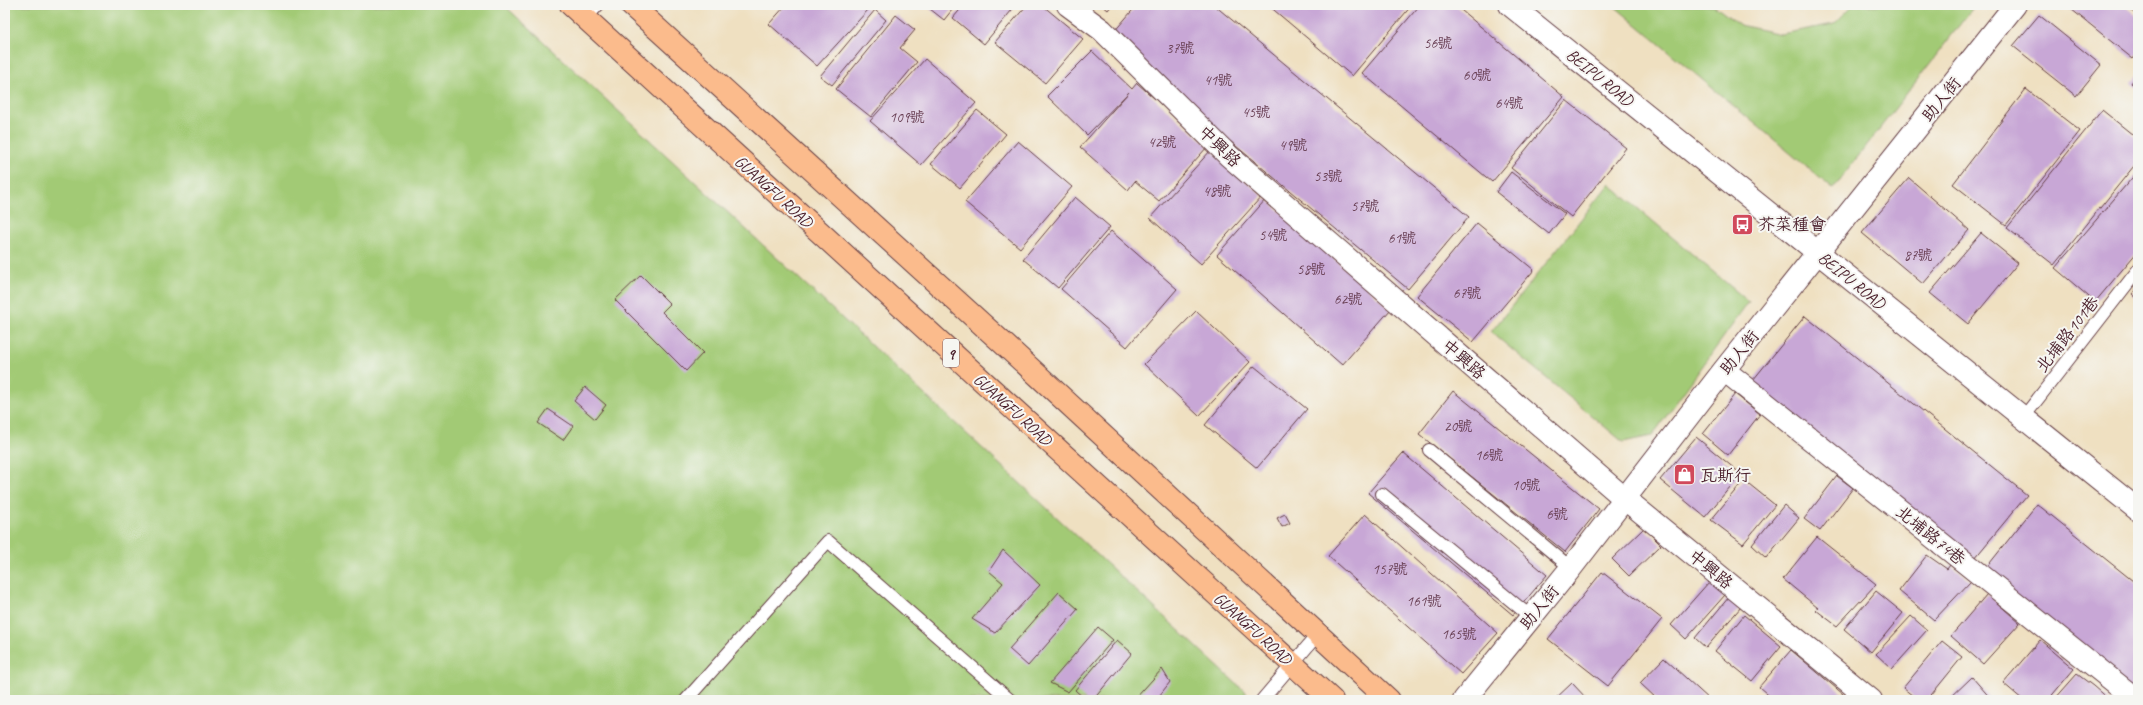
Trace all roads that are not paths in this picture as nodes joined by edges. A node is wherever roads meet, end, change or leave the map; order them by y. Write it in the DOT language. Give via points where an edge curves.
graph roads {
  1 [pos="631,5"];
  2 [pos="1068,5"];
  3 [pos="1510,5"];
  4 [pos="2016,5"];
  5 [pos="585,9"];
  6 [pos="1818,253"];
  7 [pos="2138,270"];
  8 [pos="1724,370"];
  9 [pos="2023,418"];
  10 [pos="1429,450"];
  11 [pos="1382,494"];
  12 [pos="1624,498"];
  13 [pos="2138,510"];
  14 [pos="1571,568"];
  15 [pos="1531,617"];
  16 [pos="1318,634"];
  17 [pos="1292,663"];
  18 [pos="686,700"];
  19 [pos="1010,700"];
  20 [pos="1262,700"];
  21 [pos="1332,700"];
  22 [pos="1389,700"];
  23 [pos="1464,700"];
  24 [pos="1871,700"];
  25 [pos="2138,700"];
  1 -- 16 [label="main road" via="1012,351"];
  2 -- 12 [label="street, 中興路" via="1102,30 1229,156"];
  3 -- 6 [label="street, BEIPU ROAD"];
  4 -- 6 [label="street, 助人街"];
  5 -- 17 [label="main road, GUANGFU ROAD / 9"];
  6 -- 8 [label="street, 助人街"];
  6 -- 9 [label="street, BEIPU ROAD"];
  7 -- 9 [label="lane, 北埔路101巷"];
  8 -- 12 [label="street, 助人街"];
  8 -- 25 [label="street, 北埔路74巷"];
  9 -- 13 [label="street, BEIPU ROAD"];
  10 -- 14 [label="lane"];
  11 -- 15 [label="lane"];
  12 -- 14 [label="street, 助人街"];
  12 -- 24 [label="street, 中興路"];
  14 -- 15 [label="street, 助人街"];
  15 -- 23 [label="street, 助人街"];
  16 -- 17 [label="lane"];
  16 -- 22 [label="main road"];
  17 -- 20 [label="lane"];
  17 -- 21 [label="main road, GUANGFU ROAD / 9"];
  18 -- 19 [label="lane" via="828,540"];
}
